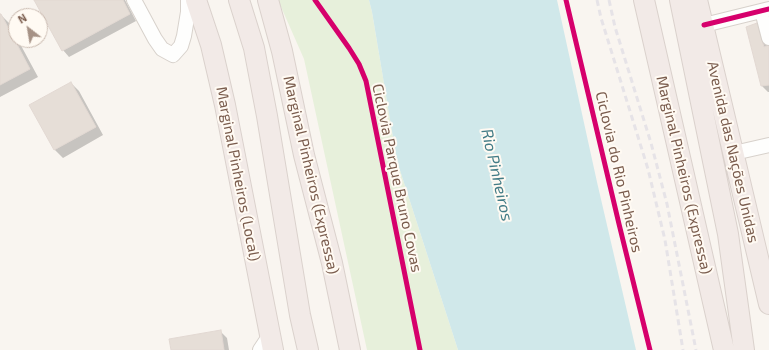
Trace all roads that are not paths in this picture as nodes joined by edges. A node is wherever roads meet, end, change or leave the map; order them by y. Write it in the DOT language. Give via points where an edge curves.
graph roads {
  1 [pos="134,0"];
  2 [pos="188,0"];
  3 [pos="196,0"];
  4 [pos="239,0"];
  5 [pos="268,0"];
  6 [pos="644,0"];
  7 [pos="680,0"];
  8 [pos="697,0"];
  9 [pos="765,10"];
  10 [pos="704,25"];
  11 [pos="769,38"];
  12 [pos="769,144"];
  13 [pos="734,153"];
  14 [pos="769,304"];
  15 [pos="268,345"];
  16 [pos="308,350"];
  17 [pos="350,350"];
  18 [pos="724,350"];
  19 [pos="744,350"];
  1 -- 2 [label="street" via="162,48 173,55 181,46 184,36"];
  3 -- 15 [label="highway, Marginal Pinheiros (Local)" via="211,45 225,105"];
  4 -- 16 [label="highway" via="254,48"];
  5 -- 17 [label="highway, Marginal Pinheiros (Expressa)" via="332,263"];
  6 -- 18 [label="highway, Marginal Pinheiros (Expressa)"];
  7 -- 19 [label="highway" via="728,234"];
  8 -- 10 [label="highway, Avenida das Nações Unidas"];
  9 -- 10 [label="street"];
  9 -- 11 [label="street"];
  10 -- 13 [label="highway, Avenida das Nações Unidas"];
  12 -- 13 [label="street"];
  13 -- 14 [label="highway, Avenida das Nações Unidas"];
}
